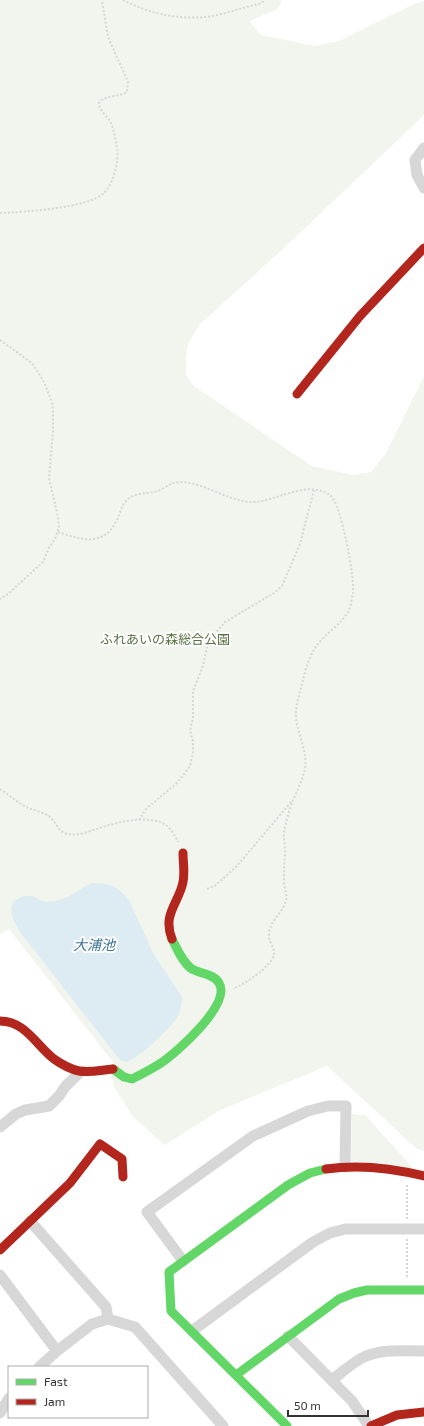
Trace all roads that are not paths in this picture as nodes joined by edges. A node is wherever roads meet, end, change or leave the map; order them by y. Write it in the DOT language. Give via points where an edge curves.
graph roads {
  1 [pos="424,148"];
  2 [pos="424,188"];
  3 [pos="424,248"];
  4 [pos="297,394"];
  5 [pos="183,853"];
  6 [pos="0,1021"];
  7 [pos="81,1071"];
  8 [pos="0,1127"];
  9 [pos="345,1167"];
  10 [pos="424,1176"];
  11 [pos="123,1177"];
  12 [pos="30,1221"];
  13 [pos="424,1229"];
  14 [pos="0,1250"];
  15 [pos="183,1261"];
  16 [pos="0,1275"];
  17 [pos="424,1290"];
  18 [pos="108,1318"];
  19 [pos="192,1331"];
  20 [pos="288,1336"];
  21 [pos="57,1351"];
  22 [pos="424,1351"];
  23 [pos="39,1366"];
  24 [pos="236,1375"];
  25 [pos="332,1380"];
  26 [pos="8,1400"];
  27 [pos="424,1412"];
  28 [pos="0,1413"];
  29 [pos="223,1426"];
  30 [pos="287,1426"];
  31 [pos="370,1426"];
  1 -- 2 [label="street" via="415,160 417,176"];
  3 -- 4 [label="street" via="360,316"];
  5 -- 7 [label="street" via="184,880 171,909 170,932 185,961 192,968 217,980 221,995 216,1006 193,1034 162,1062 145,1073 132,1079 114,1068"];
  6 -- 7 [label="street" via="15,1023 55,1059"];
  7 -- 8 [label="street" via="50,1106 25,1110 8,1119"];
  9 -- 10 [label="street" via="379,1168"];
  9 -- 15 [label="street" via="324,1169 305,1175"];
  9 -- 15 [label="street" via="346,1106 328,1106 308,1111 252,1136 147,1212"];
  11 -- 12 [label="street" via="122,1159 100,1144 70,1183"];
  12 -- 14 [label="street"];
  12 -- 18 [label="street" via="106,1307"];
  13 -- 19 [label="street" via="345,1229 330,1233 313,1242"];
  15 -- 19 [label="street" via="169,1272 171,1311"];
  16 -- 21 [label="street"];
  17 -- 20 [label="street" via="367,1290 354,1293 339,1299"];
  18 -- 21 [label="street" via="92,1324"];
  18 -- 29 [label="street" via="135,1327"];
  19 -- 24 [label="street"];
  20 -- 24 [label="street"];
  20 -- 25 [label="street"];
  21 -- 23 [label="street"];
  22 -- 25 [label="street" via="380,1352 364,1357"];
  24 -- 30 [label="street"];
  25 -- 31 [label="street" via="352,1401"];
  26 -- 28 [label="street"];
  27 -- 31 [label="street" via="408,1412"];
}
